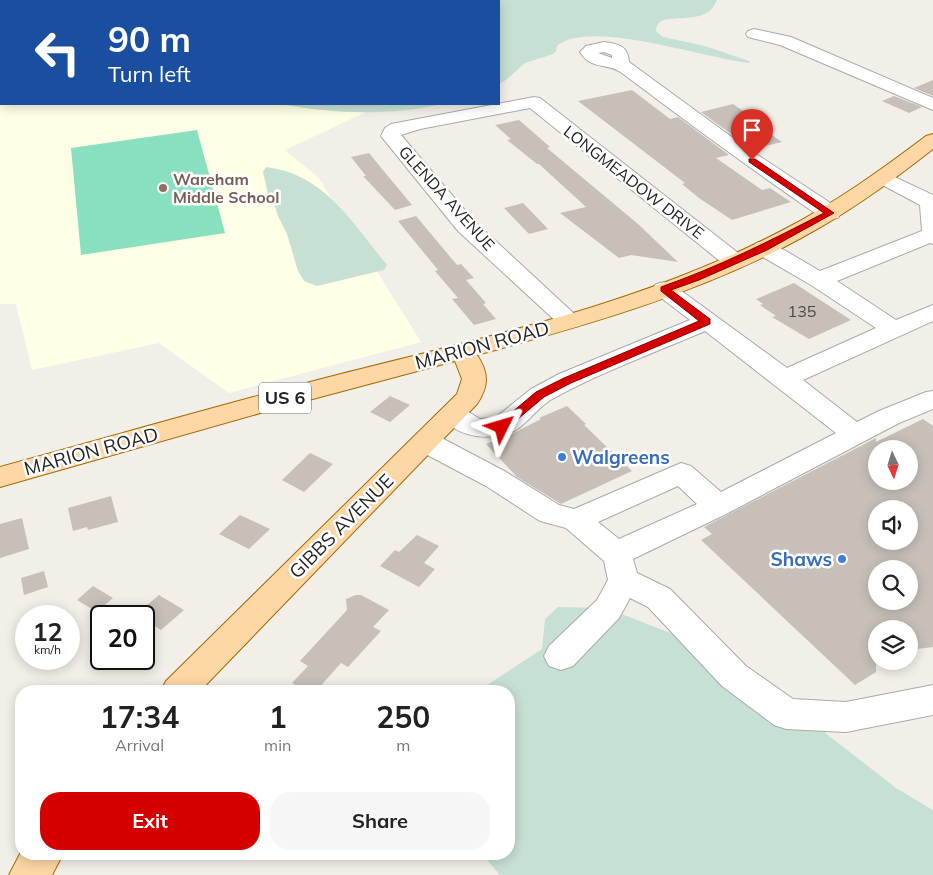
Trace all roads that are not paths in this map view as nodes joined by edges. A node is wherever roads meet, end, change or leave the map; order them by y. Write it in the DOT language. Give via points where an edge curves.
graph roads {
  1 [pos="754,34"];
  2 [pos="620,64"];
  3 [pos="534,102"];
  4 [pos="933,105"];
  5 [pos="933,140"];
  6 [pos="884,178"];
  7 [pos="830,213"];
  8 [pos="933,235"];
  9 [pos="764,248"];
  10 [pos="734,261"];
  11 [pos="819,280"];
  12 [pos="664,289"];
  13 [pos="933,312"];
  14 [pos="570,321"];
  15 [pos="706,322"];
  16 [pos="894,329"];
  17 [pos="462,351"];
  18 [pos="784,379"];
  19 [pos="933,400"];
  20 [pos="453,414"];
  21 [pos="856,435"];
  22 [pos="426,442"];
  23 [pos="0,477"];
  24 [pos="718,506"];
  25 [pos="576,520"];
  26 [pos="620,567"];
  27 [pos="561,656"];
  28 [pos="184,685"];
  29 [pos="933,700"];
  30 [pos="39,860"];
  31 [pos="29,875"];
  1 -- 4 [label="street" via="785,41"];
  2 -- 7 [label="street"];
  3 -- 10 [label="street, LONGMEADOW DRIVE"];
  3 -- 14 [label="street, GLENDA AVENUE" via="398,128 391,136 466,226"];
  5 -- 6 [label="main road, MARION ROAD / US 6"];
  6 -- 7 [label="main road, MARION ROAD / US 6"];
  6 -- 8 [label="street" via="930,202"];
  7 -- 9 [label="main road, MARION ROAD / US 6"];
  8 -- 11 [label="street"];
  9 -- 10 [label="main road, MARION ROAD / US 6"];
  9 -- 11 [label="street"];
  10 -- 12 [label="main road, MARION ROAD / US 6"];
  11 -- 16 [label="street"];
  12 -- 14 [label="main road, MARION ROAD / US 6"];
  12 -- 15 [label="street"];
  13 -- 16 [label="street"];
  14 -- 17 [label="main road, MARION ROAD / US 6"];
  15 -- 18 [label="street"];
  15 -- 20 [label="street" via="568,380 540,395 502,427 475,428"];
  16 -- 18 [label="street"];
  17 -- 20 [label="main road, GIBBS AVENUE" via="474,370 475,379 468,398"];
  17 -- 23 [label="main road, MARION ROAD / US 6"];
  18 -- 21 [label="street"];
  19 -- 21 [label="street" via="889,417"];
  20 -- 22 [label="main road, GIBBS AVENUE"];
  21 -- 24 [label="street"];
  22 -- 25 [label="street" via="496,479 550,513"];
  22 -- 28 [label="main road, GIBBS AVENUE"];
  24 -- 25 [label="street" via="681,473"];
  24 -- 26 [label="street"];
  25 -- 26 [label="street"];
  26 -- 27 [label="street" via="608,609"];
  26 -- 29 [label="street" via="659,598 734,676 786,714 846,717"];
  30 -- 31 [label="main road"];
}
